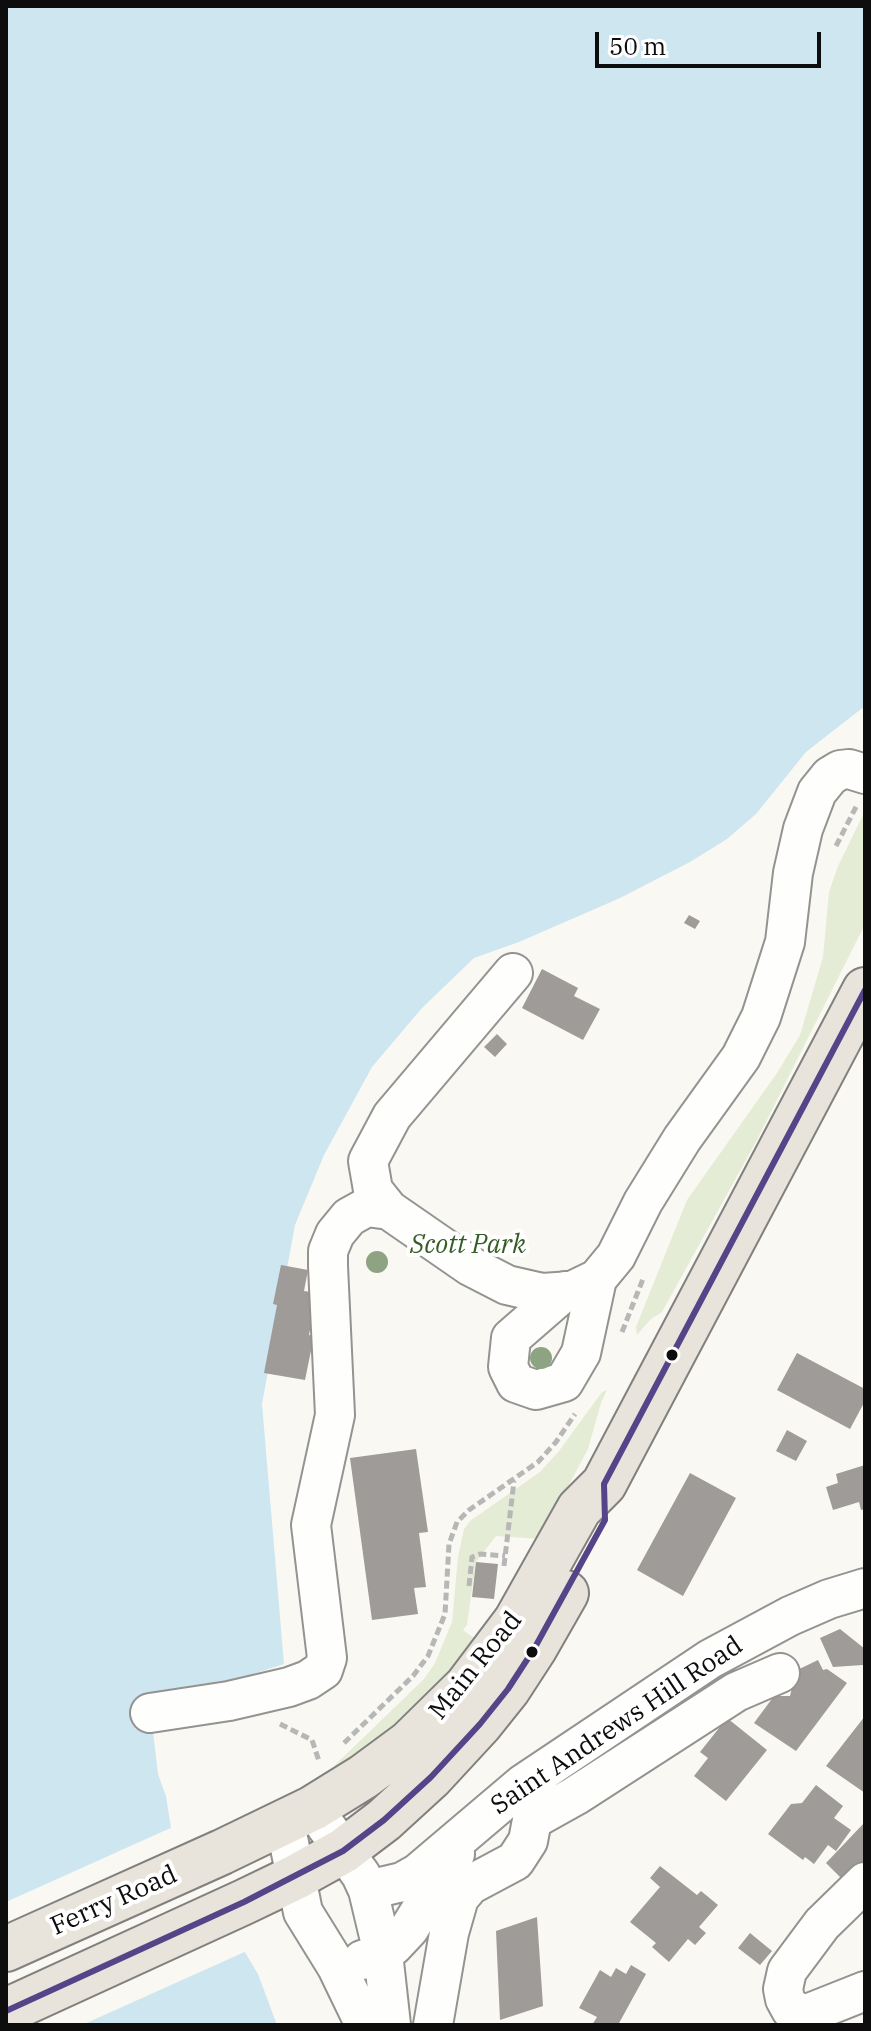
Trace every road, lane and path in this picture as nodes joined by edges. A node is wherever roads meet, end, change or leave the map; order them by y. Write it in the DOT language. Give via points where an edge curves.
graph roads {
  1 [pos="865,774"];
  2 [pos="513,973"];
  3 [pos="861,1008"];
  4 [pos="389,1210"];
  5 [pos="514,1480"];
  6 [pos="604,1484"];
  7 [pos="505,1556"];
  8 [pos="504,1568"];
  9 [pos="469,1586"];
  10 [pos="865,1588"];
  11 [pos="780,1673"];
  12 [pos="150,1713"];
  13 [pos="299,1816"];
  14 [pos="532,1820"];
  15 [pos="474,1826"];
  16 [pos="343,1851"];
  17 [pos="222,1852"];
  18 [pos="296,1877"];
  19 [pos="865,1882"];
  20 [pos="368,1890"];
  21 [pos="244,1902"];
  22 [pos="6,1949"];
  23 [pos="383,1953"];
  24 [pos="337,1967"];
  25 [pos="865,1991"];
  26 [pos="6,2011"];
  27 [pos="365,2025"];
  28 [pos="391,2025"];
  29 [pos="433,2025"];
  1 -- 4 [label="street" via="840,770 817,792 793,873 785,942 761,1017 741,1057 643,1202 616,1256 581,1285 542,1293 507,1285 470,1266"];
  2 -- 4 [label="street" via="392,1116 368,1161 373,1190"];
  3 -- 6 [label="main road, Main Road"];
  4 -- 12 [label="street" via="367,1207 349,1217 328,1251 335,1415 311,1525 327,1658 323,1670 289,1687"];
  5 -- 7 [label="path"];
  6 -- 13 [label="main road, Main Road" via="579,1509 516,1621 467,1686 409,1743"];
  6 -- 16 [label="main road, Main Road" via="605,1520 508,1689 431,1777"];
  7 -- 8 [label="path"];
  7 -- 9 [label="path" via="472,1557"];
  10 -- 15 [label="street, Saint Andrews Hill Road" via="829,1599 710,1659 523,1784"];
  11 -- 14 [label="street" via="736,1692"];
  13 -- 16 [label="street"];
  13 -- 17 [label="main road, Main Road"];
  13 -- 18 [label="street"];
  14 -- 15 [label="street"];
  14 -- 29 [label="street" via="528,1841 515,1861 470,1885 459,1898"];
  15 -- 20 [label="street, Saint Andrews Hill Road" via="402,1882"];
  15 -- 23 [label="street, Saint Andrews Hill Road" via="409,1929"];
  16 -- 18 [label="main road, Main Road"];
  16 -- 20 [label="street"];
  17 -- 22 [label="main road, Ferry Road"];
  18 -- 21 [label="main road, Main Road"];
  18 -- 24 [label="street" via="303,1912"];
  19 -- 25 [label="street" via="822,1924 787,1971 783,1989 791,2010 807,2014"];
  20 -- 23 [label="street"];
  21 -- 26 [label="main road, Ferry Road"];
  23 -- 24 [label="street, Saint Andrews Hill Road"];
  23 -- 28 [label="street"];
  24 -- 27 [label="street"];
}
